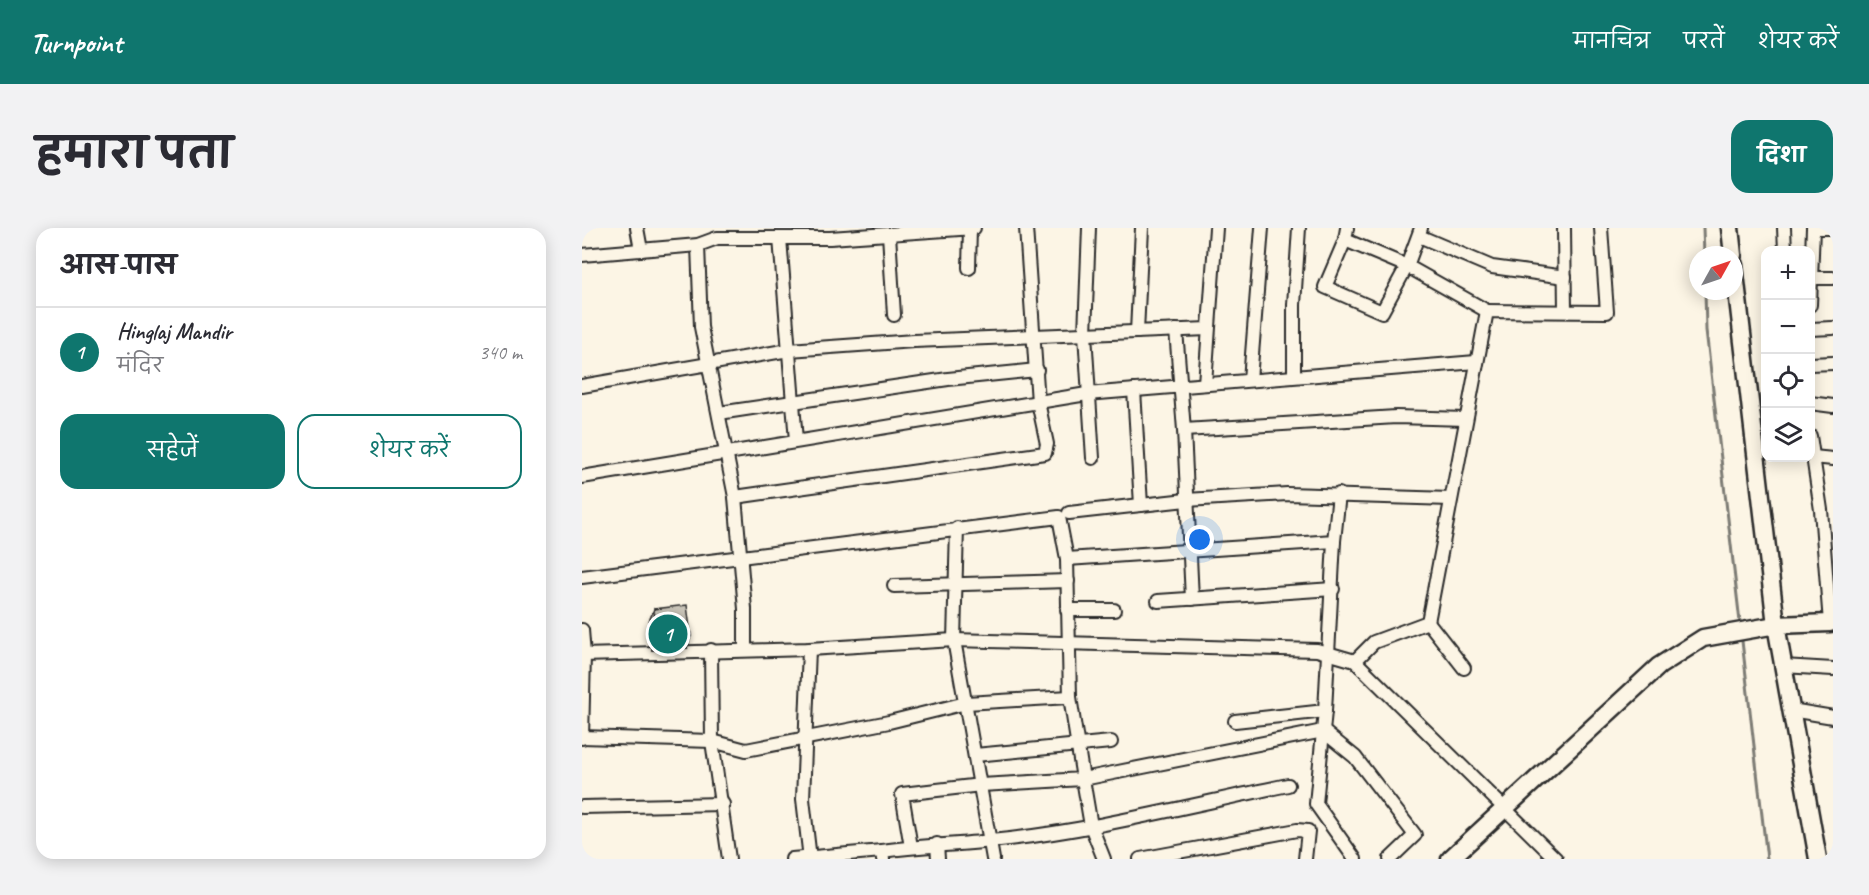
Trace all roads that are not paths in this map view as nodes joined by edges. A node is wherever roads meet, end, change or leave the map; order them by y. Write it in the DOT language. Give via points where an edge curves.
graph roads {
  1 [pos="637,228"];
  2 [pos="971,228"];
  3 [pos="1026,228"];
  4 [pos="1089,228"];
  5 [pos="1142,228"];
  6 [pos="1216,228"];
  7 [pos="1262,228"];
  8 [pos="1299,228"];
  9 [pos="1564,228"];
  10 [pos="1601,228"];
  11 [pos="1730,228"];
  12 [pos="1784,228"];
  13 [pos="1813,228"];
  14 [pos="1832,228"];
  15 [pos="920,230"];
  16 [pos="864,232"];
  17 [pos="1420,232"];
  18 [pos="717,233"];
  19 [pos="889,234"];
  20 [pos="1346,234"];
  21 [pos="780,238"];
  22 [pos="698,245"];
  23 [pos="1732,246"];
  24 [pos="1785,246"];
  25 [pos="1813,246"];
  26 [pos="640,250"];
  27 [pos="582,255"];
  28 [pos="1407,266"];
  29 [pos="969,268"];
  30 [pos="1564,277"];
  31 [pos="1815,278"];
  32 [pos="1833,278"];
  33 [pos="1738,300"];
  34 [pos="1487,311"];
  35 [pos="1565,311"];
  36 [pos="894,315"];
  37 [pos="1833,328"];
  38 [pos="1208,329"];
  39 [pos="1815,329"];
  40 [pos="1176,330"];
  41 [pos="1137,332"];
  42 [pos="1085,334"];
  43 [pos="1034,337"];
  44 [pos="789,350"];
  45 [pos="1476,362"];
  46 [pos="1833,363"];
  47 [pos="1815,364"];
  48 [pos="708,365"];
  49 [pos="1037,370"];
  50 [pos="1294,376"];
  51 [pos="1250,380"];
  52 [pos="1205,384"];
  53 [pos="582,386"];
  54 [pos="1179,386"];
  55 [pos="1134,390"];
  56 [pos="1087,394"];
  57 [pos="1038,402"];
  58 [pos="793,404"];
  59 [pos="1815,404"];
  60 [pos="1833,406"];
  61 [pos="719,413"];
  62 [pos="1466,419"];
  63 [pos="1184,430"];
  64 [pos="796,441"];
  65 [pos="727,452"];
  66 [pos="1815,457"];
  67 [pos="1093,458"];
  68 [pos="1833,459"];
  69 [pos="1814,462"];
  70 [pos="582,477"];
  71 [pos="1339,494"];
  72 [pos="735,497"];
  73 [pos="1451,499"];
  74 [pos="1186,500"];
  75 [pos="1141,505"];
  76 [pos="1827,511"];
  77 [pos="1069,513"];
  78 [pos="957,528"];
  79 [pos="1334,541"];
  80 [pos="1188,549"];
  81 [pos="741,557"];
  82 [pos="1067,559"];
  83 [pos="1829,563"];
  84 [pos="582,577"];
  85 [pos="1068,581"];
  86 [pos="956,584"];
  87 [pos="894,586"];
  88 [pos="1333,589"];
  89 [pos="1192,599"];
  90 [pos="1158,601"];
  91 [pos="1067,610"];
  92 [pos="1114,610"];
  93 [pos="1428,622"];
  94 [pos="1832,623"];
  95 [pos="1776,626"];
  96 [pos="582,630"];
  97 [pos="954,640"];
  98 [pos="1067,643"];
  99 [pos="745,649"];
  100 [pos="809,649"];
  101 [pos="711,650"];
  102 [pos="1329,653"];
  103 [pos="583,655"];
  104 [pos="1355,661"];
  105 [pos="1784,666"];
  106 [pos="1464,668"];
  107 [pos="1833,669"];
  108 [pos="1070,697"];
  109 [pos="966,704"];
  110 [pos="1791,710"];
  111 [pos="1325,711"];
  112 [pos="1833,717"];
  113 [pos="1235,721"];
  114 [pos="1323,731"];
  115 [pos="582,737"];
  116 [pos="806,739"];
  117 [pos="712,741"];
  118 [pos="1111,742"];
  119 [pos="1079,747"];
  120 [pos="975,755"];
  121 [pos="1083,779"];
  122 [pos="981,785"];
  123 [pos="1288,785"];
  124 [pos="723,804"];
  125 [pos="582,807"];
  126 [pos="1503,809"];
  127 [pos="1091,826"];
  128 [pos="991,842"];
  129 [pos="937,844"];
  130 [pos="911,847"];
  131 [pos="883,855"];
  132 [pos="810,858"];
  133 [pos="729,859"];
  134 [pos="792,859"];
  135 [pos="938,859"];
  136 [pos="993,859"];
  137 [pos="1104,859"];
  138 [pos="1140,859"];
  139 [pos="1305,859"];
  140 [pos="1355,859"];
  141 [pos="1390,859"];
  142 [pos="1450,859"];
  143 [pos="1556,859"];
  144 [pos="1818,859"];
  1 -- 26 [label="street"];
  2 -- 15 [label="street"];
  2 -- 29 [label="street"];
  3 -- 43 [label="street"];
  4 -- 42 [label="street"];
  5 -- 41 [label="street"];
  6 -- 38 [label="street"];
  7 -- 51 [label="street"];
  8 -- 50 [label="street"];
  9 -- 30 [label="street"];
  10 -- 35 [label="street" via="1607,312"];
  11 -- 23 [label="street"];
  12 -- 24 [label="street"];
  13 -- 14 [label="street"];
  13 -- 25 [label="street"];
  15 -- 19 [label="street"];
  16 -- 19 [label="street"];
  16 -- 21 [label="street"];
  17 -- 28 [label="street"];
  17 -- 30 [label="street" via="1492,267"];
  18 -- 21 [label="street"];
  18 -- 22 [label="street"];
  19 -- 36 [label="street"];
  20 -- 28 [label="street"];
  20 -- 28 [label="street" via="1325,287 1382,312"];
  21 -- 44 [label="street"];
  22 -- 26 [label="street"];
  22 -- 48 [label="street" via="701,327"];
  26 -- 27 [label="street"];
  28 -- 34 [label="street"];
  30 -- 35 [label="street"];
  31 -- 32 [label="street"];
  33 -- 95 [label="street"];
  34 -- 35 [label="street"];
  34 -- 45 [label="street"];
  37 -- 39 [label="street"];
  38 -- 40 [label="street"];
  38 -- 52 [label="street"];
  40 -- 41 [label="street"];
  40 -- 54 [label="street"];
  41 -- 42 [label="street"];
  42 -- 43 [label="street"];
  42 -- 56 [label="street"];
  43 -- 44 [label="street"];
  43 -- 49 [label="street"];
  44 -- 48 [label="street"];
  44 -- 58 [label="street"];
  45 -- 50 [label="street"];
  45 -- 62 [label="street"];
  46 -- 47 [label="street"];
  48 -- 53 [label="street"];
  48 -- 61 [label="street"];
  49 -- 57 [label="street"];
  49 -- 58 [label="street" via="948,379"];
  50 -- 51 [label="street"];
  51 -- 52 [label="street"];
  52 -- 54 [label="street"];
  54 -- 55 [label="street"];
  54 -- 63 [label="street"];
  55 -- 56 [label="street"];
  55 -- 75 [label="street"];
  56 -- 57 [label="street"];
  56 -- 67 [label="street"];
  57 -- 64 [label="street"];
  57 -- 72 [label="street" via="1047,444 1045,453"];
  58 -- 61 [label="street"];
  58 -- 64 [label="street"];
  59 -- 60 [label="street"];
  61 -- 65 [label="street"];
  62 -- 63 [label="street" via="1396,417"];
  62 -- 73 [label="street"];
  63 -- 74 [label="street"];
  64 -- 65 [label="street"];
  65 -- 70 [label="street"];
  65 -- 72 [label="street"];
  66 -- 68 [label="street"];
  69 -- 76 [label="street"];
  71 -- 73 [label="street"];
  71 -- 74 [label="street"];
  71 -- 79 [label="street"];
  72 -- 81 [label="street"];
  73 -- 93 [label="street"];
  74 -- 75 [label="street"];
  74 -- 80 [label="street"];
  75 -- 77 [label="street"];
  76 -- 83 [label="street"];
  78 -- 81 [label="street"];
  78 -- 82 [label="street" via="1059,517"];
  78 -- 86 [label="street"];
  79 -- 80 [label="street"];
  79 -- 88 [label="street"];
  80 -- 82 [label="street"];
  80 -- 89 [label="street"];
  81 -- 84 [label="street"];
  81 -- 99 [label="street"];
  82 -- 85 [label="street"];
  83 -- 94 [label="street"];
  85 -- 86 [label="street"];
  85 -- 91 [label="street"];
  86 -- 87 [label="street"];
  86 -- 97 [label="street"];
  88 -- 89 [label="street"];
  88 -- 102 [label="street"];
  89 -- 90 [label="street"];
  91 -- 92 [label="street"];
  91 -- 98 [label="street"];
  93 -- 104 [label="street" via="1374,642"];
  93 -- 106 [label="street"];
  94 -- 95 [label="street"];
  95 -- 105 [label="street"];
  95 -- 126 [label="street" via="1703,638 1659,666"];
  96 -- 103 [label="street"];
  97 -- 98 [label="street"];
  97 -- 100 [label="street"];
  97 -- 109 [label="street"];
  98 -- 102 [label="street"];
  98 -- 108 [label="street"];
  99 -- 100 [label="street"];
  99 -- 101 [label="street"];
  100 -- 116 [label="street"];
  101 -- 103 [label="street"];
  101 -- 117 [label="street"];
  102 -- 104 [label="street"];
  102 -- 111 [label="street"];
  103 -- 115 [label="street"];
  104 -- 126 [label="street"];
  105 -- 107 [label="street"];
  105 -- 110 [label="street"];
  108 -- 109 [label="street"];
  108 -- 119 [label="street"];
  109 -- 116 [label="street"];
  109 -- 120 [label="street"];
  110 -- 112 [label="street"];
  110 -- 144 [label="street"];
  111 -- 113 [label="street"];
  111 -- 114 [label="street"];
  114 -- 121 [label="street"];
  114 -- 140 [label="street" via="1316,804"];
  114 -- 141 [label="street" via="1355,757 1415,835"];
  115 -- 117 [label="street"];
  116 -- 117 [label="street" via="746,750"];
  116 -- 132 [label="street" via="803,799"];
  117 -- 124 [label="street"];
  118 -- 119 [label="street"];
  119 -- 120 [label="street"];
  119 -- 121 [label="street"];
  120 -- 122 [label="street"];
  121 -- 122 [label="street"];
  121 -- 127 [label="street"];
  122 -- 128 [label="street"];
  122 -- 130 [label="street" via="903,795"];
  123 -- 127 [label="street"];
  124 -- 125 [label="street"];
  124 -- 133 [label="street"];
  126 -- 142 [label="street"];
  126 -- 143 [label="street"];
  127 -- 128 [label="street"];
  127 -- 137 [label="street"];
  128 -- 129 [label="street"];
  128 -- 136 [label="street"];
  129 -- 130 [label="street"];
  129 -- 135 [label="street"];
  130 -- 131 [label="street"];
  131 -- 132 [label="street"];
  132 -- 134 [label="street"];
  138 -- 139 [label="street" via="1296,830 1308,831"];
}
